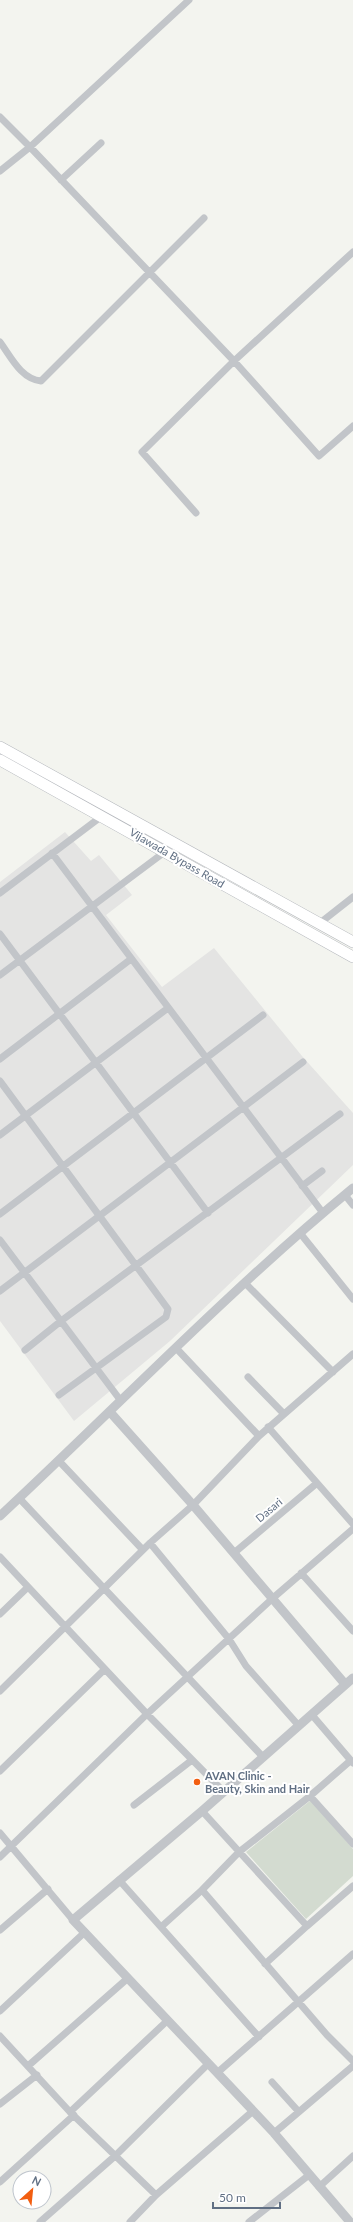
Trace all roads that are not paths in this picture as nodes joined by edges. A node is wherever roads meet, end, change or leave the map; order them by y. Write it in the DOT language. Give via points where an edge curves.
graph roads {
  1 [pos="189,0"];
  2 [pos="0,117"];
  3 [pos="101,143"];
  4 [pos="30,147"];
  5 [pos="0,171"];
  6 [pos="61,180"];
  7 [pos="204,218"];
  8 [pos="353,252"];
  9 [pos="148,272"];
  10 [pos="0,342"];
  11 [pos="234,361"];
  12 [pos="353,426"];
  13 [pos="196,513"];
  14 [pos="0,747"];
  15 [pos="0,760"];
  16 [pos="102,816"];
  17 [pos="169,847"];
  18 [pos="52,853"];
  19 [pos="0,894"];
  20 [pos="353,897"];
  21 [pos="92,907"];
  22 [pos="320,923"];
  23 [pos="0,934"];
  24 [pos="353,942"];
  25 [pos="353,957"];
  26 [pos="131,959"];
  27 [pos="20,960"];
  28 [pos="0,975"];
  29 [pos="168,1008"];
  30 [pos="59,1013"];
  31 [pos="263,1015"];
  32 [pos="206,1058"];
  33 [pos="0,1059"];
  34 [pos="97,1061"];
  35 [pos="303,1062"];
  36 [pos="0,1082"];
  37 [pos="243,1106"];
  38 [pos="134,1113"];
  39 [pos="340,1114"];
  40 [pos="26,1116"];
  41 [pos="0,1135"];
  42 [pos="281,1158"];
  43 [pos="170,1161"];
  44 [pos="62,1168"];
  45 [pos="322,1171"];
  46 [pos="302,1186"];
  47 [pos="353,1188"];
  48 [pos="345,1195"];
  49 [pos="353,1205"];
  50 [pos="208,1213"];
  51 [pos="323,1213"];
  52 [pos="0,1214"];
  53 [pos="98,1215"];
  54 [pos="300,1233"];
  55 [pos="0,1240"];
  56 [pos="136,1266"];
  57 [pos="24,1272"];
  58 [pos="246,1284"];
  59 [pos="0,1291"];
  60 [pos="353,1300"];
  61 [pos="61,1321"];
  62 [pos="176,1348"];
  63 [pos="25,1350"];
  64 [pos="353,1354"];
  65 [pos="97,1368"];
  66 [pos="333,1372"];
  67 [pos="248,1377"];
  68 [pos="59,1395"];
  69 [pos="121,1401"];
  70 [pos="110,1412"];
  71 [pos="284,1414"];
  72 [pos="268,1427"];
  73 [pos="259,1436"];
  74 [pos="59,1461"];
  75 [pos="317,1483"];
  76 [pos="19,1498"];
  77 [pos="193,1505"];
  78 [pos="0,1516"];
  79 [pos="353,1524"];
  80 [pos="353,1529"];
  81 [pos="150,1542"];
  82 [pos="143,1550"];
  83 [pos="234,1553"];
  84 [pos="0,1557"];
  85 [pos="301,1573"];
  86 [pos="28,1587"];
  87 [pos="106,1588"];
  88 [pos="273,1598"];
  89 [pos="0,1614"];
  90 [pos="66,1626"];
  91 [pos="353,1631"];
  92 [pos="229,1639"];
  93 [pos="105,1669"];
  94 [pos="188,1678"];
  95 [pos="353,1678"];
  96 [pos="345,1684"];
  97 [pos="0,1691"];
  98 [pos="147,1714"];
  99 [pos="312,1715"];
  100 [pos="299,1726"];
  101 [pos="263,1757"];
  102 [pos="192,1760"];
  103 [pos="352,1762"];
  104 [pos="0,1771"];
  105 [pos="223,1791"];
  106 [pos="310,1796"];
  107 [pos="134,1805"];
  108 [pos="202,1811"];
  109 [pos="0,1834"];
  110 [pos="353,1844"];
  111 [pos="12,1847"];
  112 [pos="239,1852"];
  113 [pos="0,1857"];
  114 [pos="119,1880"];
  115 [pos="353,1886"];
  116 [pos="48,1889"];
  117 [pos="202,1890"];
  118 [pos="73,1920"];
  119 [pos="307,1926"];
  120 [pos="161,1927"];
  121 [pos="0,1930"];
  122 [pos="85,1932"];
  123 [pos="353,1954"];
  124 [pos="265,1964"];
  125 [pos="128,1978"];
  126 [pos="298,2002"];
  127 [pos="0,2012"];
  128 [pos="168,2020"];
  129 [pos="0,2036"];
  130 [pos="259,2037"];
  131 [pos="353,2061"];
  132 [pos="208,2064"];
  133 [pos="28,2066"];
  134 [pos="353,2066"];
  135 [pos="217,2073"];
  136 [pos="37,2075"];
  137 [pos="272,2082"];
  138 [pos="0,2104"];
  139 [pos="253,2111"];
  140 [pos="299,2112"];
  141 [pos="72,2114"];
  142 [pos="274,2133"];
  143 [pos="115,2156"];
  144 [pos="353,2156"];
  145 [pos="309,2175"];
  146 [pos="0,2182"];
  147 [pos="319,2187"];
  148 [pos="156,2195"];
  149 [pos="133,2221"];
  150 [pos="40,2222"];
  151 [pos="249,2222"];
  152 [pos="350,2222"];
  1 -- 4 [label="street"];
  2 -- 4 [label="street"];
  3 -- 6 [label="street"];
  4 -- 5 [label="street"];
  4 -- 6 [label="street"];
  6 -- 9 [label="street"];
  7 -- 9 [label="street"];
  8 -- 11 [label="street"];
  9 -- 10 [label="street" via="41,381 31,380 22,373"];
  9 -- 11 [label="street"];
  11 -- 12 [label="street" via="319,456"];
  11 -- 13 [label="street" via="142,452"];
  14 -- 17 [label="main road, Vijawada Bypass Road"];
  15 -- 16 [label="main road, Vijawada Bypass Road"];
  16 -- 17 [label="main road, Vijawada Bypass Road"];
  16 -- 18 [label="street"];
  17 -- 21 [label="street"];
  17 -- 22 [label="main road, Vijawada Bypass Road"];
  17 -- 25 [label="main road, Vijawada Bypass Road"];
  18 -- 19 [label="street"];
  18 -- 21 [label="street"];
  20 -- 22 [label="street"];
  21 -- 26 [label="street"];
  21 -- 27 [label="street"];
  22 -- 24 [label="main road, Vijawada Bypass Road"];
  23 -- 27 [label="street"];
  26 -- 29 [label="street"];
  26 -- 30 [label="street"];
  27 -- 28 [label="street"];
  27 -- 30 [label="street"];
  29 -- 32 [label="street"];
  29 -- 34 [label="street"];
  30 -- 33 [label="street"];
  30 -- 34 [label="street"];
  31 -- 32 [label="street"];
  32 -- 37 [label="street"];
  32 -- 38 [label="street"];
  34 -- 38 [label="street"];
  34 -- 40 [label="street"];
  35 -- 37 [label="street"];
  36 -- 40 [label="street"];
  37 -- 42 [label="street"];
  37 -- 43 [label="street"];
  38 -- 43 [label="street"];
  38 -- 44 [label="street"];
  39 -- 42 [label="street"];
  40 -- 41 [label="street"];
  40 -- 44 [label="street"];
  42 -- 46 [label="street"];
  42 -- 50 [label="street"];
  43 -- 50 [label="street"];
  43 -- 53 [label="street"];
  44 -- 52 [label="street"];
  44 -- 53 [label="street"];
  45 -- 46 [label="street"];
  46 -- 51 [label="street"];
  47 -- 48 [label="street"];
  48 -- 49 [label="street"];
  48 -- 51 [label="street"];
  50 -- 56 [label="street"];
  51 -- 54 [label="street"];
  53 -- 56 [label="street"];
  53 -- 57 [label="street"];
  54 -- 58 [label="street"];
  54 -- 60 [label="street"];
  55 -- 57 [label="street"];
  56 -- 61 [label="street"];
  56 -- 65 [label="street" via="169,1312 166,1318"];
  57 -- 59 [label="street"];
  57 -- 61 [label="street"];
  58 -- 62 [label="street"];
  58 -- 66 [label="street"];
  61 -- 63 [label="street"];
  61 -- 65 [label="street"];
  62 -- 69 [label="street"];
  62 -- 73 [label="street"];
  64 -- 66 [label="street"];
  65 -- 68 [label="street"];
  65 -- 69 [label="street"];
  66 -- 71 [label="street"];
  67 -- 71 [label="street"];
  69 -- 70 [label="street"];
  70 -- 74 [label="street"];
  70 -- 77 [label="street"];
  71 -- 72 [label="street"];
  72 -- 73 [label="street"];
  72 -- 75 [label="street"];
  73 -- 77 [label="street"];
  74 -- 76 [label="street"];
  74 -- 82 [label="street"];
  75 -- 79 [label="street"];
  75 -- 83 [label="street, Dasari"];
  76 -- 78 [label="street"];
  76 -- 87 [label="street"];
  77 -- 81 [label="street"];
  77 -- 83 [label="street"];
  80 -- 85 [label="street"];
  81 -- 82 [label="street"];
  81 -- 92 [label="street"];
  82 -- 87 [label="street"];
  83 -- 88 [label="street"];
  84 -- 86 [label="street"];
  85 -- 88 [label="street"];
  85 -- 91 [label="street"];
  86 -- 89 [label="street"];
  86 -- 90 [label="street"];
  87 -- 90 [label="street"];
  87 -- 94 [label="street"];
  88 -- 92 [label="street"];
  88 -- 96 [label="street"];
  90 -- 93 [label="street"];
  90 -- 97 [label="street"];
  92 -- 94 [label="street"];
  92 -- 100 [label="street" via="246,1666"];
  93 -- 98 [label="street"];
  93 -- 104 [label="street"];
  94 -- 98 [label="street"];
  94 -- 101 [label="street"];
  95 -- 96 [label="street"];
  96 -- 99 [label="street"];
  98 -- 102 [label="street"];
  98 -- 111 [label="street"];
  99 -- 100 [label="street"];
  99 -- 103 [label="street"];
  100 -- 101 [label="street"];
  101 -- 105 [label="street"];
  102 -- 105 [label="street"];
  102 -- 107 [label="street"];
  103 -- 106 [label="street"];
  105 -- 108 [label="street"];
  106 -- 110 [label="street"];
  106 -- 112 [label="street"];
  108 -- 112 [label="street"];
  108 -- 114 [label="street"];
  109 -- 111 [label="street"];
  111 -- 113 [label="street"];
  111 -- 116 [label="street"];
  112 -- 117 [label="street"];
  112 -- 119 [label="street"];
  114 -- 118 [label="street"];
  114 -- 120 [label="street"];
  115 -- 119 [label="street"];
  116 -- 118 [label="street"];
  116 -- 121 [label="street"];
  117 -- 120 [label="street"];
  117 -- 124 [label="street"];
  118 -- 122 [label="street"];
  119 -- 124 [label="street"];
  120 -- 130 [label="street"];
  122 -- 125 [label="street"];
  122 -- 127 [label="street"];
  123 -- 126 [label="street"];
  124 -- 126 [label="street"];
  125 -- 128 [label="street"];
  125 -- 133 [label="street"];
  126 -- 130 [label="street"];
  126 -- 131 [label="street"];
  128 -- 132 [label="street"];
  128 -- 141 [label="street"];
  129 -- 133 [label="street"];
  130 -- 135 [label="street"];
  132 -- 135 [label="street"];
  132 -- 143 [label="street"];
  133 -- 136 [label="street"];
  134 -- 140 [label="street"];
  135 -- 139 [label="street"];
  136 -- 138 [label="street"];
  136 -- 141 [label="street"];
  137 -- 140 [label="street"];
  139 -- 142 [label="street"];
  139 -- 148 [label="street"];
  140 -- 142 [label="street"];
  141 -- 143 [label="street"];
  141 -- 146 [label="street"];
  142 -- 145 [label="street"];
  143 -- 148 [label="street"];
  143 -- 150 [label="street"];
  144 -- 147 [label="street"];
  145 -- 147 [label="street"];
  145 -- 151 [label="street"];
  147 -- 152 [label="street"];
  148 -- 149 [label="street"];
}
